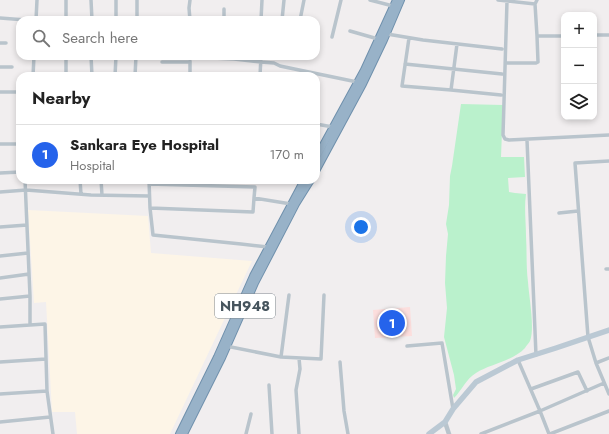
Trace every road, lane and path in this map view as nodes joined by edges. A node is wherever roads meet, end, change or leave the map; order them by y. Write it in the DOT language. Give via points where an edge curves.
graph roads {
  1 [pos="37,0"];
  2 [pos="66,0"];
  3 [pos="91,0"];
  4 [pos="116,0"];
  5 [pos="137,0"];
  6 [pos="190,0"];
  7 [pos="262,0"];
  8 [pos="284,0"];
  9 [pos="304,0"];
  10 [pos="341,0"];
  11 [pos="371,0"];
  12 [pos="396,0"];
  13 [pos="401,0"];
  14 [pos="498,0"];
  15 [pos="507,1"];
  16 [pos="536,2"];
  17 [pos="393,6"];
  18 [pos="224,9"];
  19 [pos="36,16"];
  20 [pos="66,16"];
  21 [pos="92,16"];
  22 [pos="116,16"];
  23 [pos="138,16"];
  24 [pos="190,16"];
  25 [pos="224,16"];
  26 [pos="261,16"];
  27 [pos="282,16"];
  28 [pos="301,16"];
  29 [pos="0,18"];
  30 [pos="16,19"];
  31 [pos="350,31"];
  32 [pos="387,34"];
  33 [pos="597,35"];
  34 [pos="609,35"];
  35 [pos="537,36"];
  36 [pos="561,36"];
  37 [pos="332,37"];
  38 [pos="409,38"];
  39 [pos="378,40"];
  40 [pos="0,43"];
  41 [pos="6,43"];
  42 [pos="457,44"];
  43 [pos="502,50"];
  44 [pos="34,60"];
  45 [pos="66,60"];
  46 [pos="92,60"];
  47 [pos="116,60"];
  48 [pos="136,60"];
  49 [pos="243,60"];
  50 [pos="162,62"];
  51 [pos="190,62"];
  52 [pos="261,62"];
  53 [pos="505,62"];
  54 [pos="405,64"];
  55 [pos="0,67"];
  56 [pos="12,67"];
  57 [pos="454,69"];
  58 [pos="33,72"];
  59 [pos="66,72"];
  60 [pos="92,72"];
  61 [pos="115,72"];
  62 [pos="135,72"];
  63 [pos="190,72"];
  64 [pos="260,72"];
  65 [pos="300,72"];
  66 [pos="502,74"];
  67 [pos="320,76"];
  68 [pos="363,77"];
  69 [pos="357,82"];
  70 [pos="451,90"];
  71 [pos="0,92"];
  72 [pos="16,92"];
  73 [pos="500,96"];
  74 [pos="320,125"];
  75 [pos="334,127"];
  76 [pos="609,135"];
  77 [pos="527,140"];
  78 [pos="0,144"];
  79 [pos="16,144"];
  80 [pos="320,151"];
  81 [pos="609,161"];
  82 [pos="320,163"];
  83 [pos="0,172"];
  84 [pos="16,172"];
  85 [pos="26,184"];
  86 [pos="80,184"];
  87 [pos="101,184"];
  88 [pos="149,184"];
  89 [pos="191,184"];
  90 [pos="302,184"];
  91 [pos="308,184"];
  92 [pos="26,190"];
  93 [pos="0,192"];
  94 [pos="81,194"];
  95 [pos="102,195"];
  96 [pos="149,196"];
  97 [pos="254,198"];
  98 [pos="291,204"];
  99 [pos="150,208"];
  100 [pos="578,211"];
  101 [pos="559,213"];
  102 [pos="28,224"];
  103 [pos="0,227"];
  104 [pos="268,247"];
  105 [pos="28,253"];
  106 [pos="0,256"];
  107 [pos="29,274"];
  108 [pos="0,278"];
  109 [pos="289,295"];
  110 [pos="30,296"];
  111 [pos="324,296"];
  112 [pos="0,299"];
  113 [pos="30,325"];
  114 [pos="0,328"];
  115 [pos="609,330"];
  116 [pos="588,337"];
  117 [pos="226,346"];
  118 [pos="407,346"];
  119 [pos="536,355"];
  120 [pos="281,357"];
  121 [pos="299,358"];
  122 [pos="609,358"];
  123 [pos="46,359"];
  124 [pos="518,360"];
  125 [pos="0,362"];
  126 [pos="340,362"];
  127 [pos="596,363"];
  128 [pos="604,383"];
  129 [pos="269,385"];
  130 [pos="531,389"];
  131 [pos="47,391"];
  132 [pos="587,391"];
  133 [pos="0,394"];
  134 [pos="609,394"];
  135 [pos="453,409"];
  136 [pos="540,410"];
  137 [pos="609,410"];
  138 [pos="251,414"];
  139 [pos="50,417"];
  140 [pos="0,422"];
  141 [pos="445,422"];
  142 [pos="53,434"];
  143 [pos="179,434"];
  144 [pos="184,434"];
  145 [pos="246,434"];
  146 [pos="272,434"];
  147 [pos="299,434"];
  148 [pos="348,434"];
  149 [pos="429,434"];
  150 [pos="449,434"];
  151 [pos="481,434"];
  152 [pos="549,434"];
  1 -- 19 [label="street"];
  2 -- 20 [label="street"];
  3 -- 21 [label="street"];
  4 -- 22 [label="street"];
  5 -- 23 [label="street"];
  6 -- 24 [label="street"];
  7 -- 26 [label="street"];
  8 -- 27 [label="street"];
  9 -- 28 [label="street"];
  10 -- 37 [label="street"];
  11 -- 17 [label="street"];
  12 -- 17 [label="highway"];
  13 -- 32 [label="highway"];
  14 -- 15 [label="street"];
  15 -- 16 [label="street"];
  15 -- 53 [label="street"];
  16 -- 35 [label="street"];
  17 -- 39 [label="highway"];
  18 -- 25 [label="street"];
  29 -- 30 [label="street"];
  31 -- 39 [label="street"];
  32 -- 38 [label="street"];
  32 -- 68 [label="highway"];
  33 -- 34 [label="street"];
  35 -- 36 [label="street"];
  35 -- 53 [label="street" via="538,62"];
  38 -- 42 [label="street"];
  38 -- 54 [label="street"];
  39 -- 68 [label="highway"];
  40 -- 41 [label="street"];
  42 -- 43 [label="street"];
  42 -- 57 [label="street"];
  44 -- 58 [label="street"];
  45 -- 59 [label="street"];
  46 -- 60 [label="street"];
  47 -- 61 [label="street"];
  48 -- 62 [label="street"];
  49 -- 52 [label="street"];
  50 -- 51 [label="street"];
  51 -- 63 [label="street"];
  52 -- 64 [label="street"];
  52 -- 65 [label="street" via="274,63"];
  53 -- 77 [label="street" via="503,135 509,140"];
  54 -- 57 [label="street"];
  54 -- 70 [label="street" via="402,86"];
  55 -- 56 [label="street"];
  57 -- 66 [label="street"];
  57 -- 70 [label="street"];
  67 -- 69 [label="street"];
  68 -- 69 [label="highway"];
  68 -- 82 [label="highway"];
  69 -- 75 [label="highway"];
  70 -- 73 [label="street"];
  71 -- 72 [label="street"];
  74 -- 75 [label="street"];
  75 -- 80 [label="highway"];
  76 -- 77 [label="street"];
  77 -- 119 [label="street"];
  78 -- 79 [label="street"];
  81 -- 100 [label="street" via="575,163"];
  83 -- 84 [label="street"];
  85 -- 92 [label="street"];
  86 -- 94 [label="street"];
  87 -- 95 [label="street"];
  88 -- 96 [label="street"];
  89 -- 97 [label="street" via="255,187"];
  90 -- 98 [label="highway, NH948"];
  91 -- 117 [label="highway, NH948" via="255,283"];
  92 -- 93 [label="street"];
  92 -- 94 [label="street"];
  92 -- 102 [label="street"];
  94 -- 95 [label="street"];
  95 -- 96 [label="street"];
  96 -- 99 [label="street"];
  97 -- 98 [label="street"];
  97 -- 99 [label="street" via="253,212"];
  98 -- 104 [label="highway, NH948"];
  99 -- 104 [label="street" via="153,235"];
  100 -- 101 [label="street"];
  100 -- 116 [label="street"];
  102 -- 103 [label="street"];
  102 -- 105 [label="street"];
  104 -- 143 [label="highway, NH948"];
  105 -- 106 [label="street"];
  105 -- 107 [label="street"];
  107 -- 108 [label="street"];
  107 -- 110 [label="street"];
  109 -- 120 [label="street"];
  110 -- 112 [label="street"];
  110 -- 113 [label="street"];
  111 -- 121 [label="street" via="321,359"];
  113 -- 114 [label="street"];
  113 -- 123 [label="street" via="45,324"];
  115 -- 116 [label="main road"];
  116 -- 119 [label="main road"];
  116 -- 127 [label="street"];
  117 -- 120 [label="street"];
  117 -- 144 [label="highway, NH948"];
  118 -- 135 [label="street" via="442,343"];
  119 -- 124 [label="main road"];
  120 -- 121 [label="street"];
  121 -- 147 [label="street" via="300,369 296,390"];
  122 -- 127 [label="street"];
  123 -- 125 [label="street"];
  123 -- 131 [label="street"];
  124 -- 130 [label="street"];
  124 -- 135 [label="main road" via="476,382"];
  126 -- 148 [label="street"];
  127 -- 128 [label="street"];
  128 -- 132 [label="street"];
  128 -- 134 [label="street"];
  129 -- 146 [label="street"];
  130 -- 132 [label="street" via="578,372"];
  130 -- 136 [label="street"];
  131 -- 133 [label="street"];
  131 -- 139 [label="street"];
  132 -- 136 [label="street"];
  135 -- 141 [label="main road"];
  136 -- 151 [label="street"];
  136 -- 152 [label="street"];
  137 -- 152 [label="street"];
  138 -- 145 [label="street"];
  139 -- 140 [label="street"];
  139 -- 142 [label="street"];
  141 -- 149 [label="main road"];
  141 -- 150 [label="street"];
}
